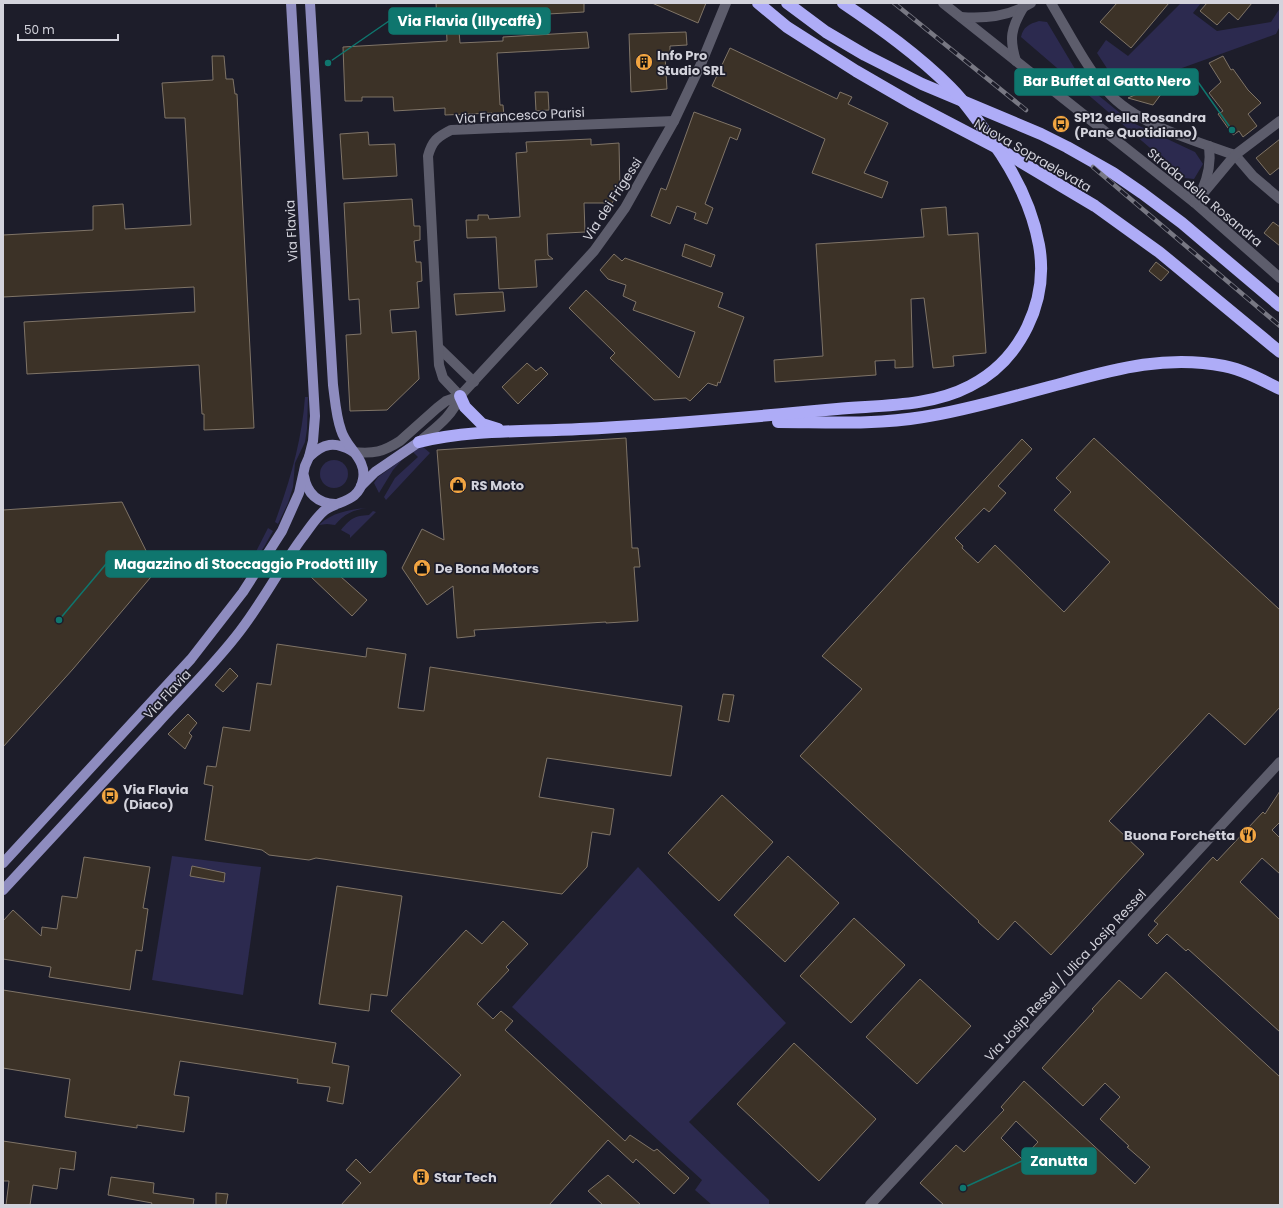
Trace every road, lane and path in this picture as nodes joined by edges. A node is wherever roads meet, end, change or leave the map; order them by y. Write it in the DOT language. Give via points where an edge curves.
graph roads {
  1 [pos="292,3"];
  2 [pos="310,3"];
  3 [pos="726,3"];
  4 [pos="758,3"];
  5 [pos="787,3"];
  6 [pos="843,3"];
  7 [pos="943,3"];
  8 [pos="1052,3"];
  9 [pos="1027,5"];
  10 [pos="961,17"];
  11 [pos="1016,61"];
  12 [pos="674,120"];
  13 [pos="1280,121"];
  14 [pos="1209,146"];
  15 [pos="1235,155"];
  16 [pos="1280,199"];
  17 [pos="1195,203"];
  18 [pos="1280,278"];
  19 [pos="1280,306"];
  20 [pos="439,348"];
  21 [pos="1280,352"];
  22 [pos="474,382"];
  23 [pos="1280,389"];
  24 [pos="460,396"];
  25 [pos="694,422"];
  26 [pos="505,432"];
  27 [pos="419,442"];
  28 [pos="353,452"];
  29 [pos="309,457"];
  30 [pos="304,476"];
  31 [pos="361,486"];
  32 [pos="335,504"];
  33 [pos="1280,762"];
  34 [pos="3,863"];
  35 [pos="3,890"];
  36 [pos="870,1205"];
  1 -- 29 [label="main road, Via Flavia" via="315,416"];
  2 -- 28 [label="main road" via="333,385 341,431"];
  3 -- 12 [label="street, Via dei Frigessi"];
  4 -- 21 [label="highway, Nuova Sopraelevata" via="787,27 856,71 1000,150 1095,206 1159,252"];
  5 -- 19 [label="highway, Nuova Sopraelevata" via="826,32 864,55 922,84 1041,134 1113,173 1182,223"];
  6 -- 25 [label="highway" via="928,66 952,88 1003,156 1022,189 1032,214 1040,252 1040,286 1030,322 1014,351 991,373 968,388 950,394 894,405"];
  7 -- 10 [label="street, Strada della Rosandra"];
  8 -- 14 [label="street" via="1089,66 1108,92 1121,104 1144,119"];
  9 -- 10 [label="street" via="1010,13 986,18"];
  9 -- 11 [label="street" via="1014,25 1011,35"];
  10 -- 11 [label="street, Strada della Rosandra"];
  11 -- 17 [label="street, Strada della Rosandra"];
  12 -- 20 [label="street, Via Francesco Parisi" via="451,130 439,136 431,146 428,156"];
  12 -- 22 [label="street, Via dei Frigessi" via="625,208 594,251"];
  13 -- 15 [label="street"];
  14 -- 15 [label="street"];
  14 -- 17 [label="street" via="1211,160 1208,178"];
  15 -- 16 [label="street" via="1253,176"];
  15 -- 17 [label="street"];
  17 -- 18 [label="street, Strada della Rosandra"];
  20 -- 22 [label="street"];
  20 -- 24 [label="street, Via Francesco Parisi" via="439,365 443,378"];
  22 -- 24 [label="street, Via dei Frigessi"];
  23 -- 25 [label="highway" via="1226,366 1193,361 1164,362 1098,373 998,401 923,417 862,422"];
  24 -- 26 [label="highway" via="465,408 482,424"];
  24 -- 27 [label="street, Via dei Frigessi" via="449,416"];
  24 -- 28 [label="street, Via dei Frigessi" via="446,401 392,446 374,453"];
  25 -- 26 [label="highway"];
  26 -- 27 [label="highway" via="456,434"];
  27 -- 31 [label="main road, Via Flavia" via="375,472"];
  28 -- 29 [label="main road" via="333,444 316,450"];
  28 -- 31 [label="main road" via="358,456 363,468"];
  29 -- 30 [label="main road, Via Flavia"];
  30 -- 32 [label="main road" via="305,484 315,498"];
  30 -- 34 [label="main road, Via Flavia" via="282,531 239,598 191,659"];
  31 -- 32 [label="main road, Via Flavia" via="350,499"];
  32 -- 35 [label="main road, Via Flavia" via="311,525 239,631 205,671"];
  33 -- 36 [label="street, Via Josip Ressel / Ulica Josip Ressel"];
}
